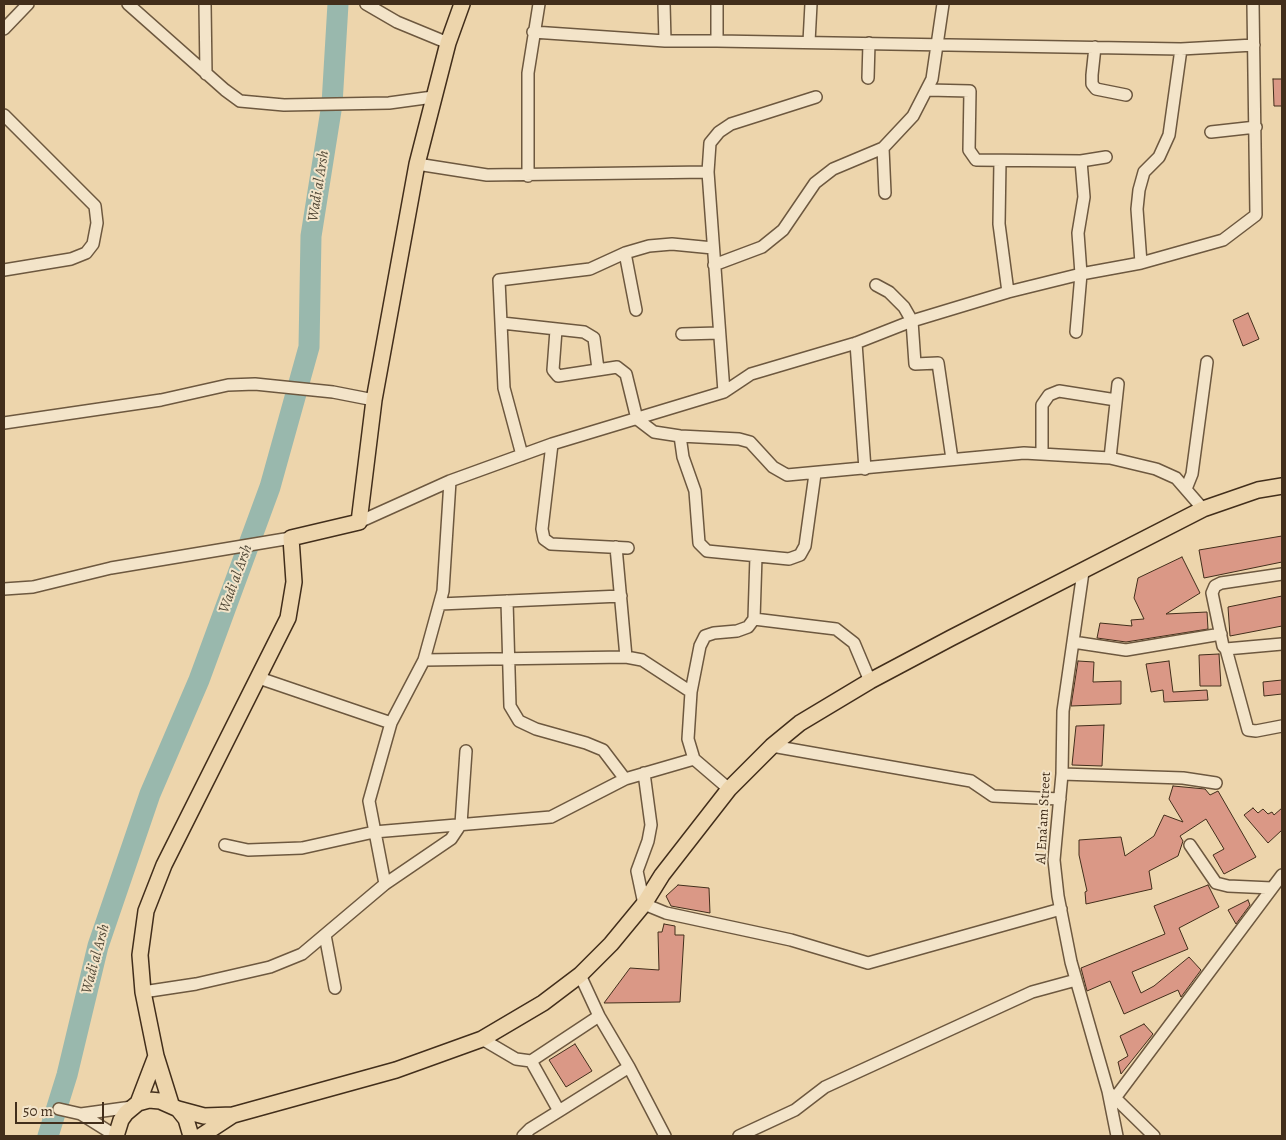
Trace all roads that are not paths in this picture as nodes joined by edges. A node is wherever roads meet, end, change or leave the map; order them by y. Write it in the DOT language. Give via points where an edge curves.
graph roads {
  1 [pos="28,4"];
  2 [pos="128,4"];
  3 [pos="205,4"];
  4 [pos="366,4"];
  5 [pos="462,4"];
  6 [pos="539,4"];
  7 [pos="664,4"];
  8 [pos="717,4"];
  9 [pos="811,4"];
  10 [pos="943,4"];
  11 [pos="1253,4"];
  12 [pos="4,28"];
  13 [pos="533,32"];
  14 [pos="665,41"];
  15 [pos="717,41"];
  16 [pos="809,42"];
  17 [pos="448,43"];
  18 [pos="869,43"];
  19 [pos="937,44"];
  20 [pos="1254,45"];
  21 [pos="1095,47"];
  22 [pos="1181,49"];
  23 [pos="206,74"];
  24 [pos="868,78"];
  25 [pos="928,90"];
  26 [pos="1126,95"];
  27 [pos="433,97"];
  28 [pos="816,97"];
  29 [pos="4,115"];
  30 [pos="1256,127"];
  31 [pos="1211,132"];
  32 [pos="883,148"];
  33 [pos="1106,157"];
  34 [pos="1000,161"];
  35 [pos="1081,161"];
  36 [pos="416,164"];
  37 [pos="708,172"];
  38 [pos="528,176"];
  39 [pos="885,193"];
  40 [pos="713,248"];
  41 [pos="625,253"];
  42 [pos="1141,263"];
  43 [pos="714,265"];
  44 [pos="4,270"];
  45 [pos="1081,274"];
  46 [pos="876,285"];
  47 [pos="1008,292"];
  48 [pos="636,310"];
  49 [pos="912,321"];
  50 [pos="502,323"];
  51 [pos="556,330"];
  52 [pos="1076,332"];
  53 [pos="719,333"];
  54 [pos="682,334"];
  55 [pos="856,343"];
  56 [pos="1207,362"];
  57 [pos="598,369"];
  58 [pos="1118,384"];
  59 [pos="724,392"];
  60 [pos="374,400"];
  61 [pos="1116,400"];
  62 [pos="636,419"];
  63 [pos="4,423"];
  64 [pos="680,436"];
  65 [pos="552,444"];
  66 [pos="1042,452"];
  67 [pos="522,455"];
  68 [pos="1110,458"];
  69 [pos="952,459"];
  70 [pos="865,469"];
  71 [pos="815,474"];
  72 [pos="450,481"];
  73 [pos="1282,486"];
  74 [pos="1186,488"];
  75 [pos="1203,508"];
  76 [pos="359,522"];
  77 [pos="290,538"];
  78 [pos="756,556"];
  79 [pos="1083,572"];
  80 [pos="1282,574"];
  81 [pos="4,588"];
  82 [pos="621,596"];
  83 [pos="507,601"];
  84 [pos="440,604"];
  85 [pos="754,619"];
  86 [pos="1221,634"];
  87 [pos="1073,642"];
  88 [pos="1282,644"];
  89 [pos="1226,649"];
  90 [pos="626,657"];
  91 [pos="507,659"];
  92 [pos="424,660"];
  93 [pos="258,678"];
  94 [pos="870,681"];
  95 [pos="691,692"];
  96 [pos="391,724"];
  97 [pos="1282,726"];
  98 [pos="772,746"];
  99 [pos="466,750"];
  100 [pos="694,759"];
  101 [pos="644,773"];
  102 [pos="1062,774"];
  103 [pos="625,779"];
  104 [pos="1216,783"];
  105 [pos="729,789"];
  106 [pos="1060,798"];
  107 [pos="461,824"];
  108 [pos="374,832"];
  109 [pos="225,845"];
  110 [pos="1190,845"];
  111 [pos="1282,875"];
  112 [pos="386,884"];
  113 [pos="1272,888"];
  114 [pos="644,904"];
  115 [pos="1061,909"];
  116 [pos="325,935"];
  117 [pos="580,975"];
  118 [pos="1076,980"];
  119 [pos="335,988"];
  120 [pos="143,992"];
  121 [pos="599,1016"];
  122 [pos="482,1038"];
  123 [pos="156,1056"];
  124 [pos="531,1061"];
  125 [pos="629,1067"];
  126 [pos="1111,1095"];
  127 [pos="135,1105"];
  128 [pos="175,1107"];
  129 [pos="59,1109"];
  130 [pos="559,1111"];
  131 [pos="81,1114"];
  132 [pos="233,1115"];
  133 [pos="116,1136"];
  134 [pos="190,1136"];
  135 [pos="200,1136"];
  136 [pos="523,1136"];
  137 [pos="665,1136"];
  138 [pos="739,1136"];
  139 [pos="1117,1136"];
  140 [pos="1154,1136"];
  1 -- 12 [label="street"];
  2 -- 23 [label="street"];
  3 -- 23 [label="street"];
  4 -- 17 [label="street" via="397,22"];
  5 -- 17 [label="main road"];
  6 -- 13 [label="street"];
  7 -- 14 [label="street"];
  8 -- 15 [label="street"];
  9 -- 16 [label="street"];
  10 -- 19 [label="street"];
  11 -- 20 [label="street"];
  13 -- 14 [label="street"];
  13 -- 38 [label="street" via="528,73"];
  14 -- 15 [label="street"];
  15 -- 16 [label="street"];
  16 -- 18 [label="street"];
  17 -- 27 [label="main road"];
  18 -- 19 [label="street"];
  18 -- 24 [label="street"];
  19 -- 21 [label="street"];
  19 -- 25 [label="street"];
  20 -- 22 [label="street"];
  20 -- 30 [label="street"];
  21 -- 22 [label="street"];
  21 -- 26 [label="street" via="1092,84 1096,89"];
  22 -- 42 [label="street" via="1169,135 1159,157 1144,172 1139,190"];
  23 -- 27 [label="street" via="240,101 389,103"];
  25 -- 32 [label="street" via="913,116"];
  25 -- 34 [label="street" via="970,91 969,150 976,160"];
  27 -- 36 [label="main road"];
  28 -- 37 [label="street" via="731,124 719,132 710,143"];
  29 -- 44 [label="street" via="96,206 97,223 93,244 86,253 71,259"];
  30 -- 31 [label="street"];
  30 -- 42 [label="street" via="1256,215 1223,240"];
  32 -- 39 [label="street"];
  32 -- 43 [label="street" via="833,169 821,178 783,230 762,247"];
  33 -- 35 [label="street"];
  34 -- 35 [label="street"];
  34 -- 47 [label="street" via="999,224"];
  35 -- 45 [label="street" via="1084,197 1078,233"];
  36 -- 38 [label="street"];
  36 -- 60 [label="main road"];
  37 -- 38 [label="street"];
  37 -- 40 [label="street"];
  40 -- 41 [label="street" via="672,244"];
  40 -- 43 [label="street"];
  41 -- 48 [label="street"];
  41 -- 50 [label="street" via="590,269 499,280"];
  42 -- 45 [label="street"];
  43 -- 53 [label="street"];
  45 -- 47 [label="street"];
  45 -- 52 [label="street"];
  46 -- 49 [label="street" via="889,292"];
  47 -- 49 [label="street"];
  49 -- 55 [label="street"];
  49 -- 69 [label="street" via="915,364 938,363"];
  50 -- 51 [label="street"];
  50 -- 67 [label="street" via="504,388"];
  51 -- 57 [label="street" via="584,332 594,338"];
  51 -- 57 [label="street" via="553,370 558,376"];
  53 -- 54 [label="street"];
  53 -- 59 [label="street"];
  55 -- 59 [label="street" via="751,374"];
  55 -- 70 [label="street"];
  56 -- 74 [label="street" via="1192,474"];
  57 -- 62 [label="street" via="617,367 626,374"];
  58 -- 61 [label="street"];
  59 -- 62 [label="street"];
  60 -- 63 [label="street" via="255,384 228,385 161,400"];
  60 -- 76 [label="main road"];
  61 -- 66 [label="street" via="1058,391 1049,395 1042,405"];
  61 -- 68 [label="street"];
  62 -- 64 [label="street" via="654,432"];
  62 -- 65 [label="street"];
  64 -- 71 [label="street" via="750,442 773,467 787,475"];
  64 -- 78 [label="street" via="683,457 695,491 700,546 707,551"];
  65 -- 67 [label="street"];
  65 -- 82 [label="street" via="542,529 544,539 551,544 622,548"];
  66 -- 68 [label="street"];
  66 -- 69 [label="street"];
  67 -- 72 [label="street"];
  68 -- 74 [label="street" via="1156,469 1176,478"];
  69 -- 70 [label="street"];
  70 -- 71 [label="street"];
  71 -- 78 [label="street" via="805,546 800,555 789,559"];
  72 -- 76 [label="street"];
  72 -- 84 [label="street" via="449,532"];
  73 -- 75 [label="main road" via="1258,490"];
  74 -- 75 [label="street"];
  75 -- 79 [label="main road"];
  76 -- 77 [label="main road"];
  77 -- 81 [label="street" via="111,568 33,587"];
  77 -- 93 [label="main road" via="294,582 288,618"];
  78 -- 85 [label="street"];
  79 -- 87 [label="street, Al Ena'am Street"];
  79 -- 94 [label="main road"];
  80 -- 86 [label="street" via="1222,582 1215,586 1212,593"];
  82 -- 83 [label="street"];
  82 -- 90 [label="street"];
  83 -- 84 [label="street"];
  83 -- 91 [label="street"];
  84 -- 92 [label="street"];
  85 -- 94 [label="street" via="836,628 854,643"];
  85 -- 95 [label="street" via="748,627 737,631 705,636"];
  86 -- 87 [label="street" via="1126,650"];
  86 -- 89 [label="street"];
  87 -- 102 [label="street, Al Ena'am Street" via="1063,710"];
  88 -- 89 [label="street"];
  89 -- 97 [label="street" via="1248,730"];
  90 -- 91 [label="street"];
  90 -- 95 [label="street" via="642,660"];
  91 -- 92 [label="street"];
  91 -- 103 [label="street" via="510,706 519,722 603,750"];
  92 -- 96 [label="street"];
  93 -- 96 [label="street"];
  93 -- 120 [label="main road" via="164,865 146,911 140,954"];
  94 -- 98 [label="main road" via="800,723"];
  95 -- 100 [label="street" via="688,739"];
  96 -- 108 [label="street" via="369,801"];
  98 -- 105 [label="main road"];
  98 -- 106 [label="street" via="971,781 993,796"];
  99 -- 107 [label="street"];
  100 -- 101 [label="street"];
  100 -- 105 [label="street"];
  101 -- 103 [label="street"];
  101 -- 114 [label="street" via="651,825 637,871"];
  102 -- 104 [label="street" via="1183,778"];
  102 -- 106 [label="street, Al Ena'am Street"];
  103 -- 107 [label="street" via="550,817"];
  105 -- 114 [label="main road" via="662,875"];
  106 -- 115 [label="street, Al Ena'am Street" via="1054,860"];
  107 -- 108 [label="street"];
  107 -- 112 [label="street" via="451,839"];
  108 -- 109 [label="street" via="302,848 248,850"];
  108 -- 112 [label="street"];
  110 -- 113 [label="street" via="1216,883"];
  111 -- 113 [label="street"];
  112 -- 116 [label="street"];
  113 -- 126 [label="street"];
  114 -- 115 [label="street" via="666,913 791,940 868,963"];
  114 -- 117 [label="main road"];
  115 -- 118 [label="street, Al Ena'am Street"];
  116 -- 119 [label="street"];
  116 -- 120 [label="street" via="302,954 270,967"];
  117 -- 121 [label="street"];
  117 -- 122 [label="main road" via="543,1003"];
  118 -- 126 [label="street, Al Ena'am Street"];
  118 -- 138 [label="street" via="1015,999 825,1086 795,1110"];
  120 -- 123 [label="main road"];
  121 -- 124 [label="street"];
  121 -- 125 [label="street"];
  122 -- 124 [label="street" via="516,1059"];
  122 -- 132 [label="main road" via="396,1070"];
  123 -- 127 [label="main road"];
  123 -- 128 [label="main road"];
  124 -- 130 [label="street"];
  125 -- 130 [label="street"];
  125 -- 137 [label="street"];
  126 -- 139 [label="street, Al Ena'am Street"];
  126 -- 140 [label="street"];
  127 -- 128 [label="main road" via="160,1101"];
  127 -- 131 [label="street"];
  127 -- 133 [label="main road" via="121,1120"];
  128 -- 132 [label="main road" via="204,1116"];
  128 -- 134 [label="main road" via="186,1119"];
  129 -- 131 [label="street"];
  130 -- 136 [label="street"];
  131 -- 133 [label="street"];
  132 -- 135 [label="main road"];
}
